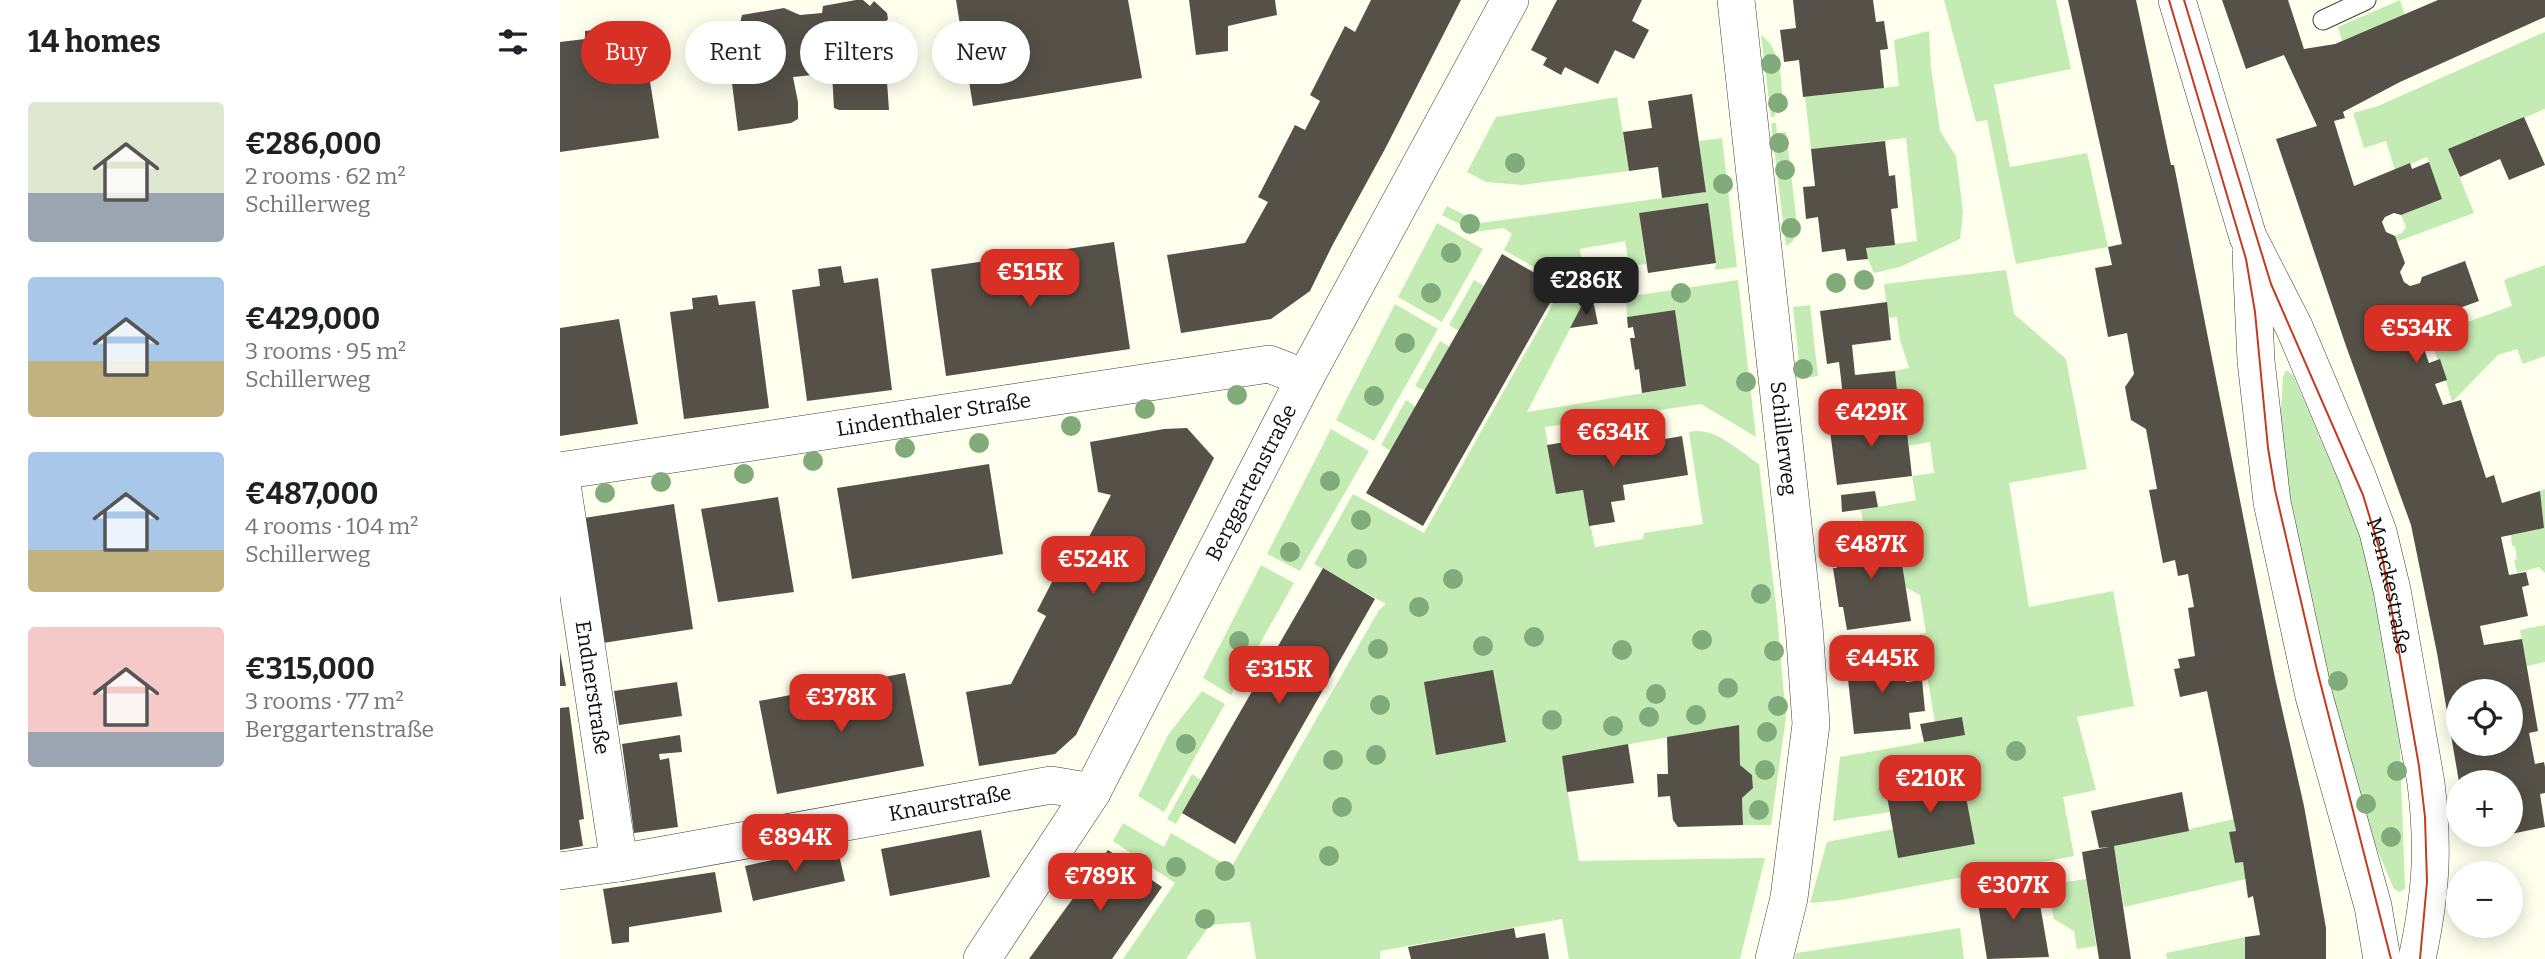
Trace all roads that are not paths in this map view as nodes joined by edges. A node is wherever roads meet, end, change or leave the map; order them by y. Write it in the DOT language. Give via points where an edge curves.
graph roads {
  1 [pos="1510,0"];
  2 [pos="1736,0"];
  3 [pos="2177,0"];
  4 [pos="2366,0"];
  5 [pos="2323,20"];
  6 [pos="2248,237"];
  7 [pos="1306,378"];
  8 [pos="560,471"];
  9 [pos="1092,792"];
  10 [pos="619,863"];
  11 [pos="560,871"];
  12 [pos="982,959"];
  13 [pos="1774,959"];
  14 [pos="2382,959"];
  15 [pos="2417,959"];
  1 -- 7 [label="street, Berggartenstraße"];
  2 -- 13 [label="street, Schillerweg" via="1811,723 1789,898"];
  3 -- 6 [label="street, Menckestraße"];
  4 -- 5 [label="lane"];
  6 -- 14 [label="street, Menckestraße" via="2272,502 2314,696 2366,882"];
  6 -- 15 [label="street, Menckestraße" via="2294,327 2383,550 2430,816 2431,883"];
  7 -- 8 [label="street, Lindenthaler Straße" via="1269,364"];
  7 -- 9 [label="street, Berggartenstraße"];
  8 -- 10 [label="street, Endnerstraße"];
  9 -- 10 [label="street, Knaurstraße" via="1051,785"];
  9 -- 12 [label="street, Berggartenstraße"];
  10 -- 11 [label="street, Knaurstraße"];
}
